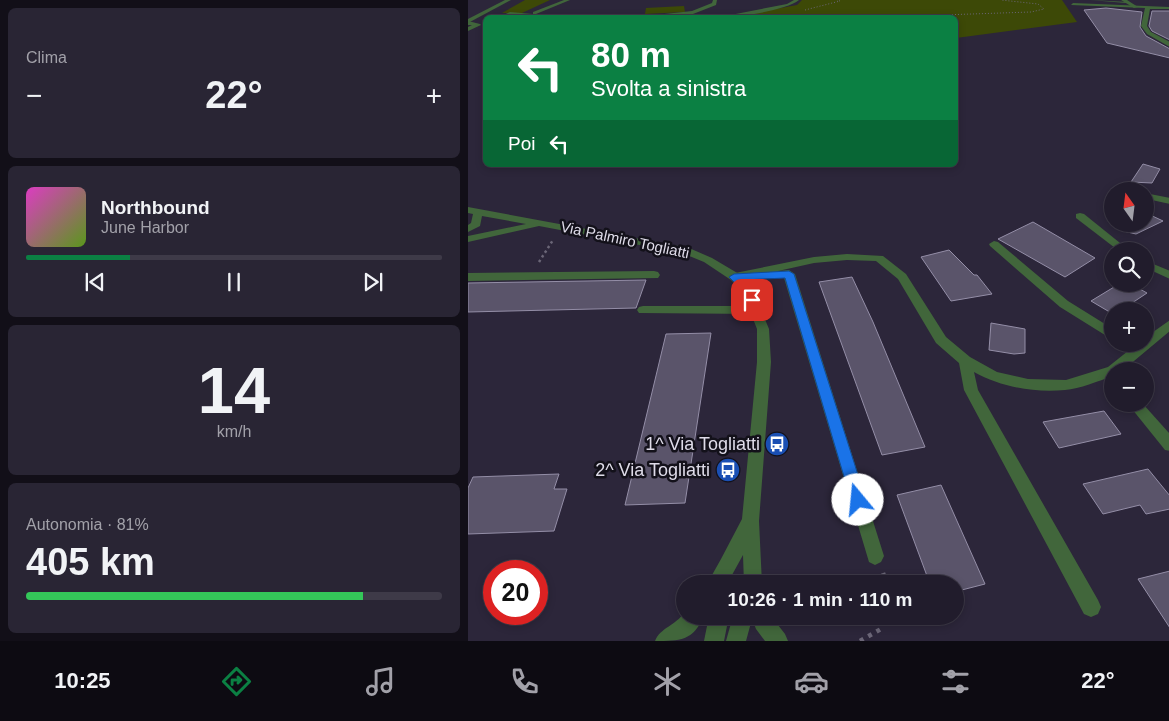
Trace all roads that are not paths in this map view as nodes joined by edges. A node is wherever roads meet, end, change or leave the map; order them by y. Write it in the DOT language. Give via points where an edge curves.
graph roads {
  1 [pos="510,0"];
  2 [pos="556,0"];
  3 [pos="568,0"];
  4 [pos="715,0"];
  5 [pos="797,0"];
  6 [pos="1092,0"];
  7 [pos="1125,1"];
  8 [pos="1073,4"];
  9 [pos="1136,7"];
  10 [pos="1148,7"];
  11 [pos="1170,8"];
  12 [pos="546,9"];
  13 [pos="628,11"];
  14 [pos="528,15"];
  15 [pos="626,15"];
  16 [pos="662,15"];
  17 [pos="733,15"];
  18 [pos="468,22"];
  19 [pos="483,23"];
  20 [pos="478,24"];
  21 [pos="468,28"];
  22 [pos="1170,45"];
  23 [pos="1154,198"];
  24 [pos="1170,202"];
  25 [pos="473,211"];
  26 [pos="468,216"];
  27 [pos="1080,216"];
  28 [pos="545,224"];
  29 [pos="468,229"];
  30 [pos="468,239"];
  31 [pos="1113,242"];
  32 [pos="994,244"];
  33 [pos="1154,268"];
  34 [pos="654,275"];
  35 [pos="1170,276"];
  36 [pos="468,277"];
  37 [pos="734,277"];
  38 [pos="643,310"];
  39 [pos="757,310"];
  40 [pos="1170,324"];
  41 [pos="1104,329"];
  42 [pos="1154,334"];
  43 [pos="965,361"];
  44 [pos="1104,376"];
  45 [pos="1142,412"];
  46 [pos="1170,446"];
  47 [pos="750,521"];
  48 [pos="875,556"];
  49 [pos="726,575"];
  50 [pos="752,575"];
  51 [pos="1091,607"];
  52 [pos="688,625"];
  53 [pos="717,625"];
  54 [pos="740,625"];
  55 [pos="765,625"];
  56 [pos="665,641"];
  57 [pos="714,641"];
  58 [pos="736,641"];
  59 [pos="778,641"];
  1 -- 18 [label="street"];
  2 -- 12 [label="street" via="538,8"];
  3 -- 12 [label="street"];
  4 -- 16 [label="street" via="714,4 693,12"];
  5 -- 17 [label="street" via="788,5"];
  6 -- 7 [label="street"];
  7 -- 9 [label="street"];
  8 -- 9 [label="street"];
  9 -- 10 [label="street"];
  10 -- 11 [label="street"];
  10 -- 22 [label="street" via="1144,26 1149,33"];
  12 -- 14 [label="street"];
  13 -- 15 [label="street"];
  18 -- 20 [label="street"];
  19 -- 20 [label="street"];
  20 -- 21 [label="street"];
  23 -- 24 [label="street"];
  25 -- 26 [label="street"];
  25 -- 28 [label="street, Via Palmiro Togliatti"];
  25 -- 29 [label="street" via="476,224"];
  27 -- 31 [label="street"];
  28 -- 30 [label="street"];
  28 -- 37 [label="street, Via Palmiro Togliatti" via="685,250"];
  32 -- 41 [label="street" via="1064,304"];
  33 -- 35 [label="street"];
  34 -- 36 [label="street"];
  37 -- 39 [label="street, Via Palmiro Togliatti" via="747,290"];
  37 -- 43 [label="street" via="814,260 879,258 902,277 942,340"];
  37 -- 48 [label="street" via="789,274"];
  38 -- 39 [label="street"];
  39 -- 47 [label="street, Via Palmiro Togliatti" via="763,329 764,362"];
  40 -- 42 [label="street"];
  43 -- 44 [label="street" via="994,377 1028,384 1066,385"];
  43 -- 51 [label="street" via="972,390"];
  45 -- 46 [label="street"];
  47 -- 49 [label="street, Via Palmiro Togliatti"];
  47 -- 50 [label="street, Via Palmiro Togliatti"];
  52 -- 56 [label="street"];
  53 -- 57 [label="street"];
  54 -- 58 [label="street"];
  55 -- 59 [label="street"];
}
